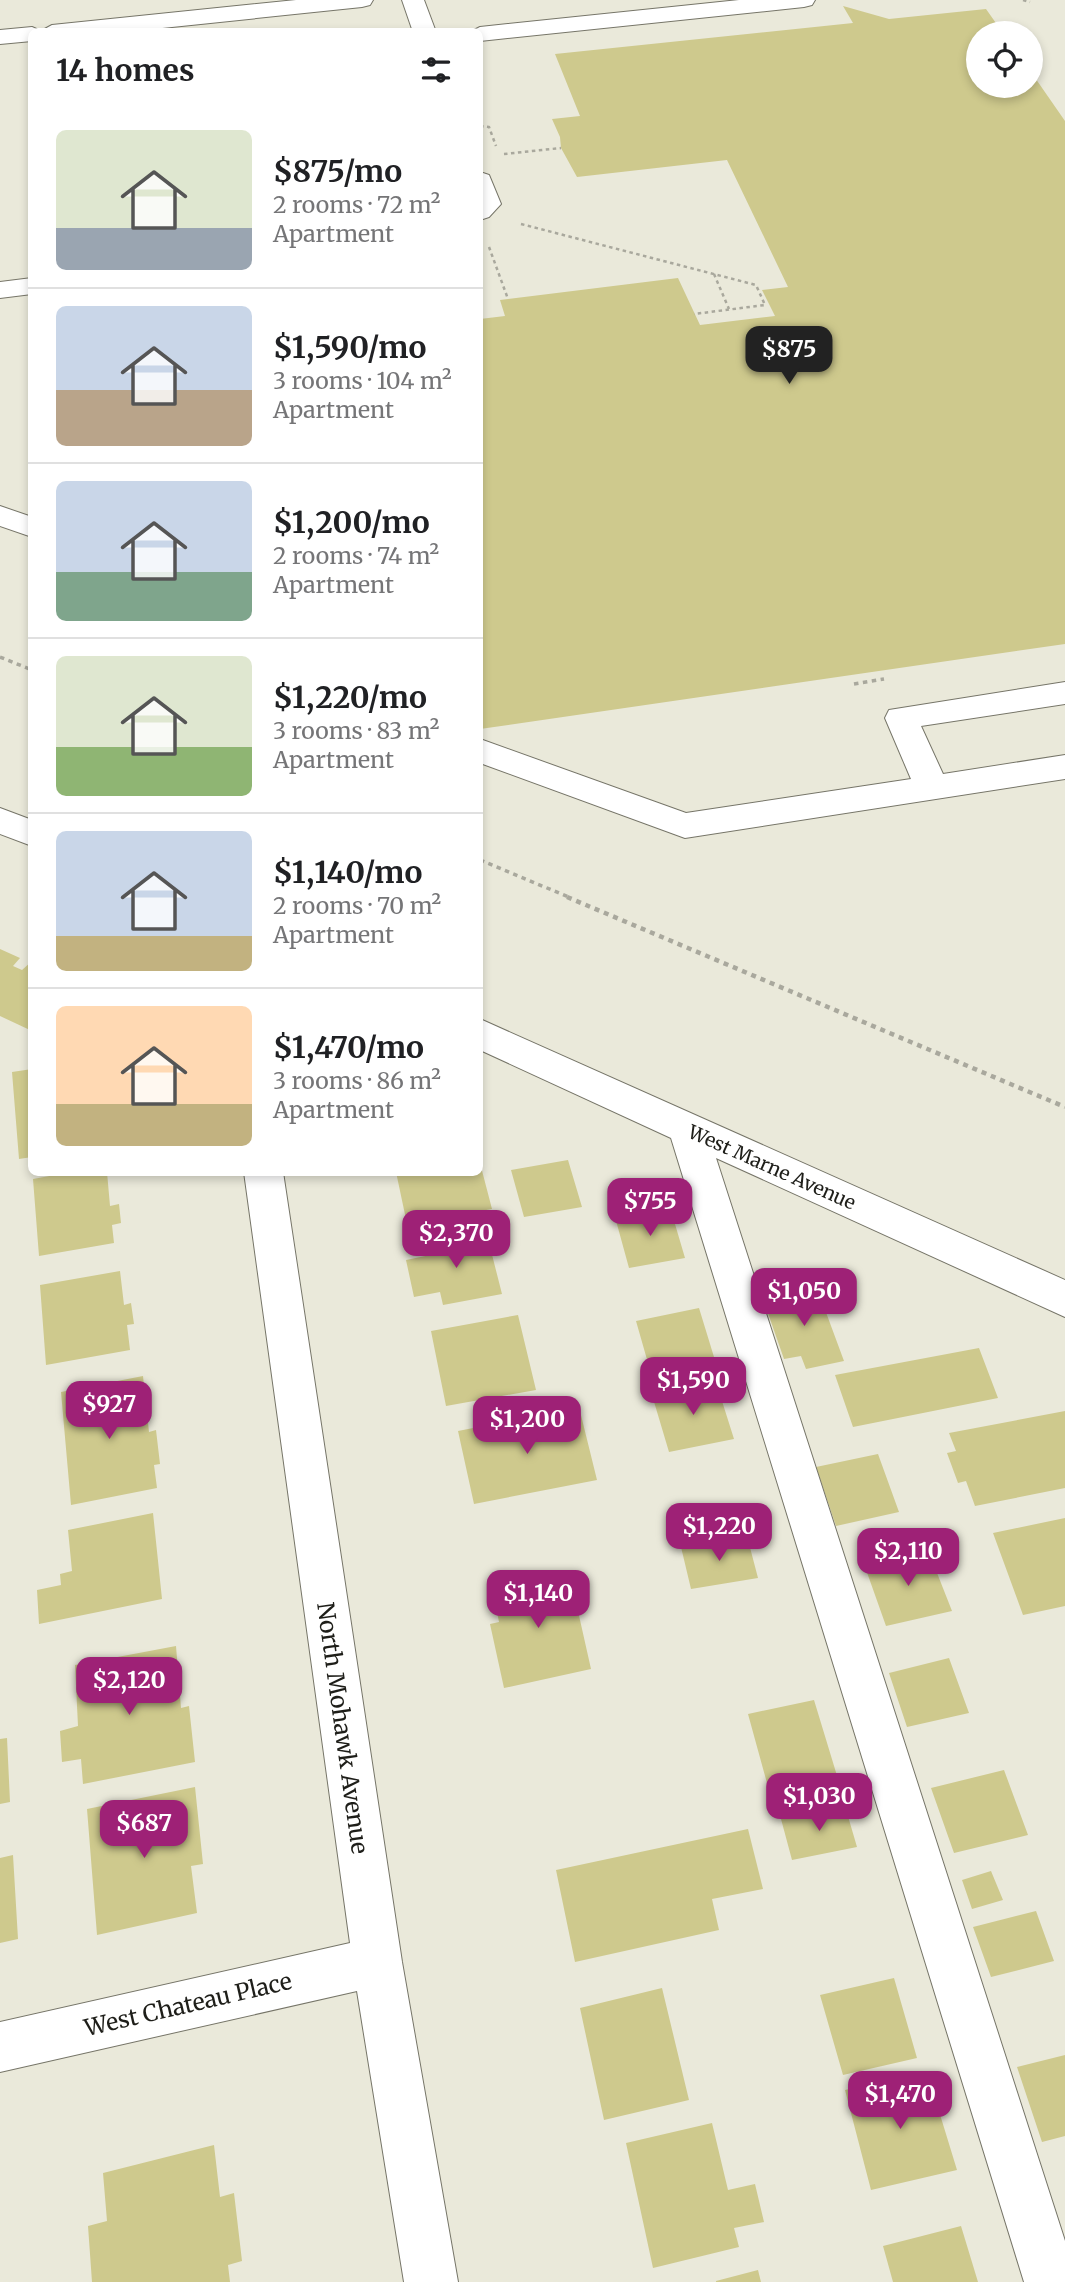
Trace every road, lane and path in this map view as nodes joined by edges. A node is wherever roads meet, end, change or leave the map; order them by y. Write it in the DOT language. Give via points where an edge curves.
graph roads {
  1 [pos="362,0"];
  2 [pos="413,0"];
  3 [pos="804,0"];
  4 [pos="1023,0"];
  5 [pos="1030,2"];
  6 [pos="91,28"];
  7 [pos="424,28"];
  8 [pos="28,34"];
  9 [pos="483,34"];
  10 [pos="0,37"];
  11 [pos="561,148"];
  12 [pos="500,155"];
  13 [pos="483,189"];
  14 [pos="483,209"];
  15 [pos="517,223"];
  16 [pos="714,274"];
  17 [pos="28,286"];
  18 [pos="0,290"];
  19 [pos="729,309"];
  20 [pos="694,314"];
  21 [pos="0,515"];
  22 [pos="28,526"];
  23 [pos="0,657"];
  24 [pos="28,668"];
  25 [pos="1065,693"];
  26 [pos="483,752"];
  27 [pos="1065,767"];
  28 [pos="932,788"];
  29 [pos="0,820"];
  30 [pos="28,832"];
  31 [pos="483,861"];
  32 [pos="483,1035"];
  33 [pos="1065,1107"];
  34 [pos="687,1128"];
  35 [pos="264,1176"];
  36 [pos="1065,1299"];
  37 [pos="377,1962"];
  38 [pos="0,2047"];
  39 [pos="431,2282"];
  40 [pos="1051,2282"];
  1 -- 6 [label="street"];
  2 -- 7 [label="street"];
  3 -- 9 [label="street"];
  4 -- 5 [label="path"];
  8 -- 10 [label="street"];
  11 -- 12 [label="path"];
  13 -- 14 [label="street" via="488,204"];
  15 -- 16 [label="path"];
  16 -- 19 [label="path"];
  16 -- 19 [label="path" via="756,285 765,305"];
  17 -- 18 [label="street"];
  19 -- 20 [label="path"];
  21 -- 22 [label="street"];
  23 -- 24 [label="path"];
  25 -- 28 [label="street" via="901,718"];
  26 -- 28 [label="street" via="685,826"];
  27 -- 28 [label="street"];
  29 -- 30 [label="street"];
  31 -- 33 [label="path"];
  32 -- 34 [label="street, West Marne Avenue"];
  34 -- 36 [label="street, West Marne Avenue"];
  34 -- 40 [label="street"];
  35 -- 37 [label="street, North Mohawk Avenue"];
  37 -- 38 [label="street, West Chateau Place"];
  37 -- 39 [label="street, North Mohawk Avenue"];
}
